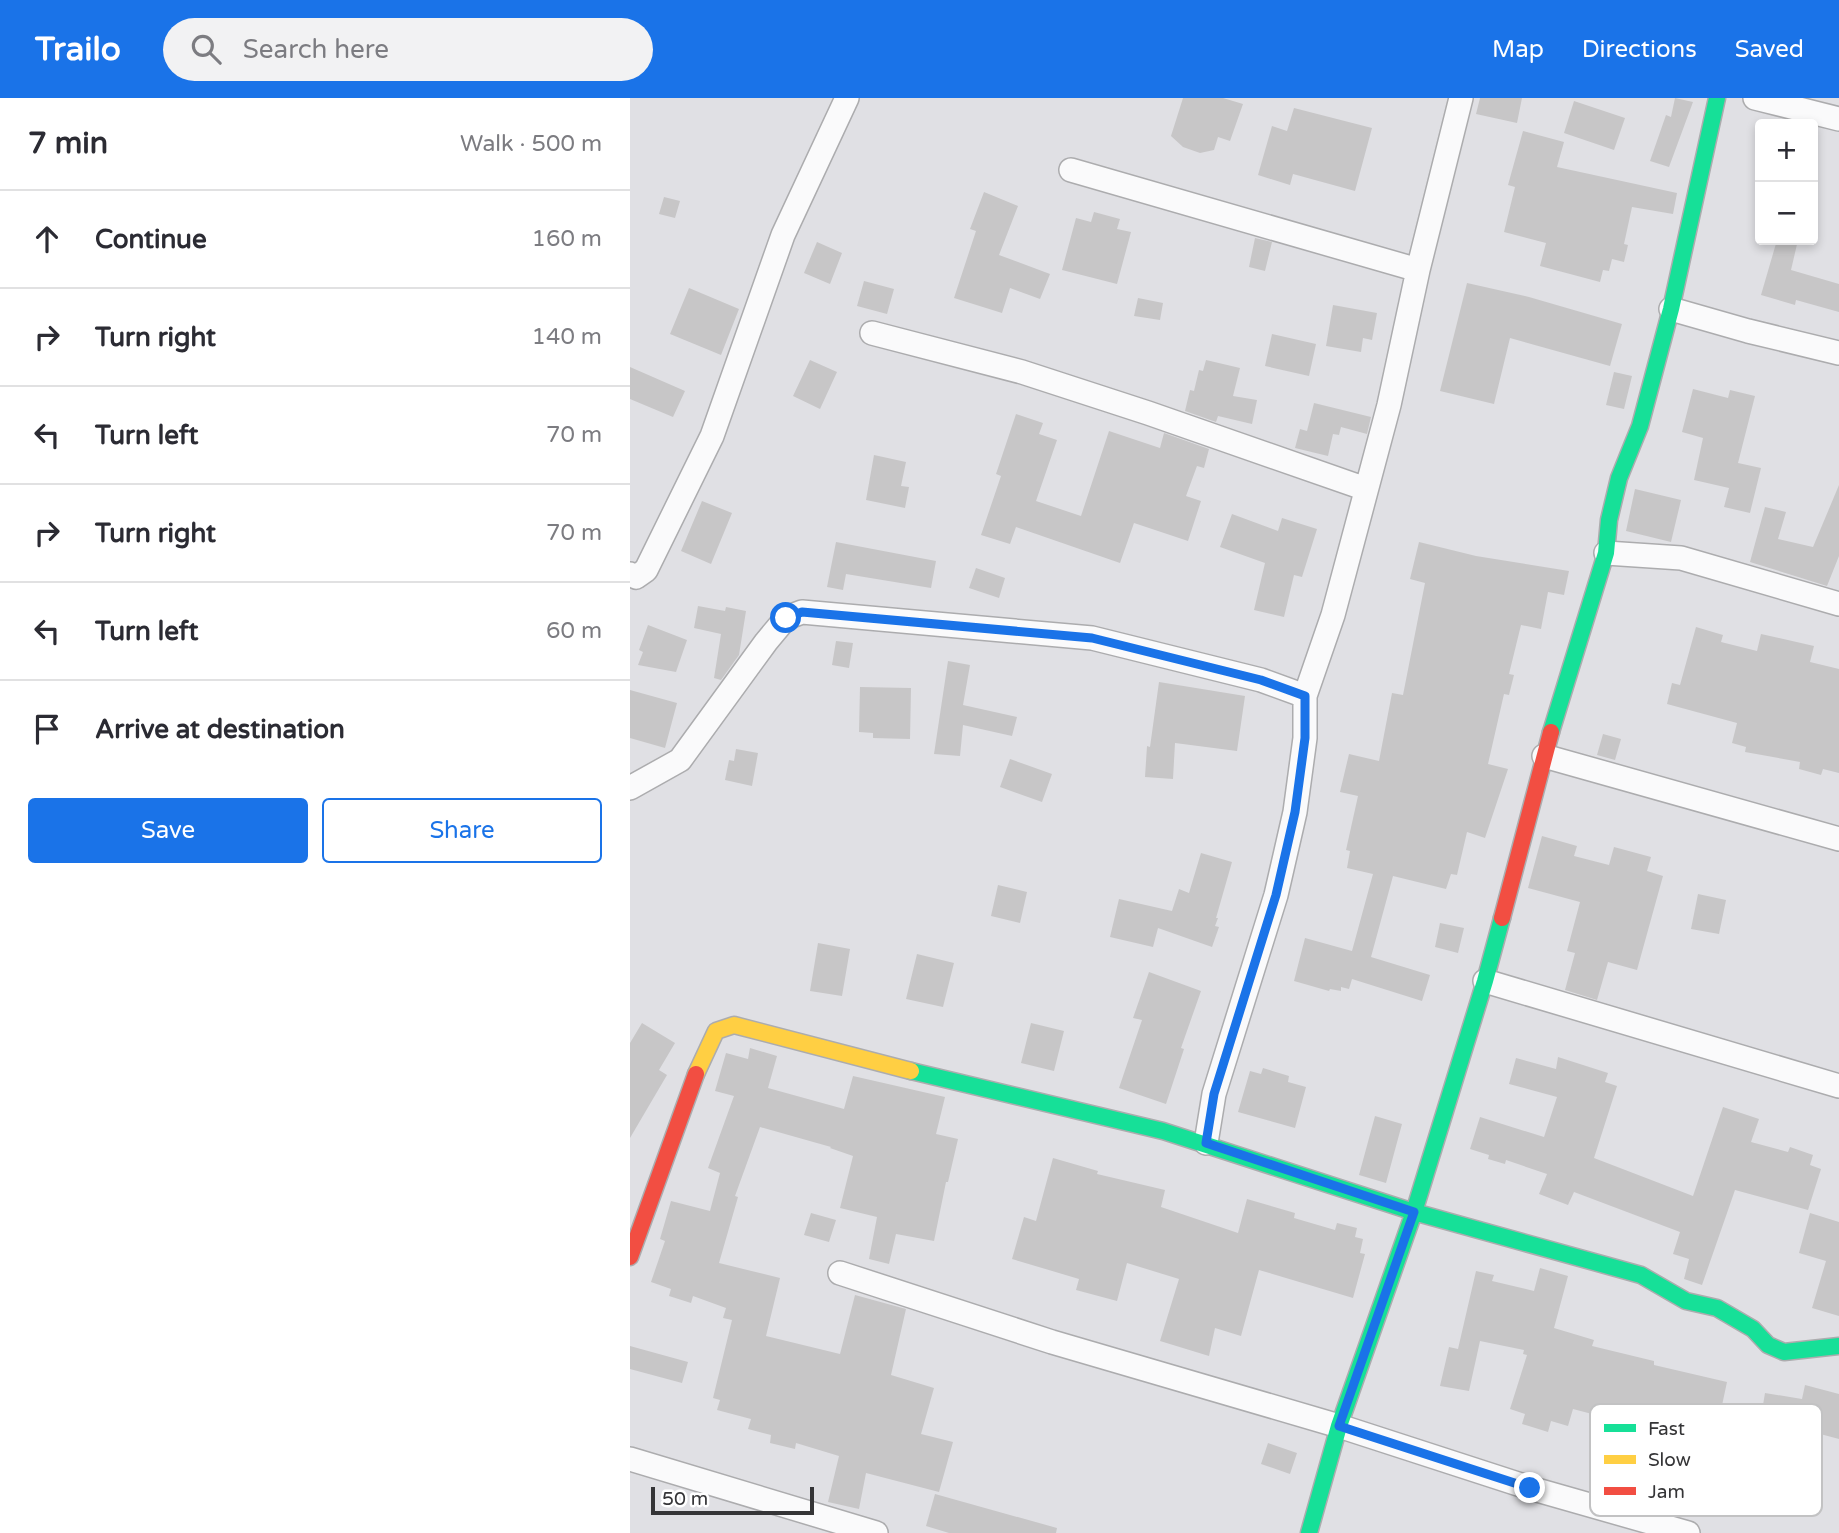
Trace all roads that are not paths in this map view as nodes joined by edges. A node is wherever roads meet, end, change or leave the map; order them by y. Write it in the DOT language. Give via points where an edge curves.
graph roads {
  1 [pos="847,98"];
  2 [pos="1461,98"];
  3 [pos="1717,98"];
  4 [pos="1755,98"];
  5 [pos="1839,119"];
  6 [pos="1070,170"];
  7 [pos="1418,270"];
  8 [pos="1671,309"];
  9 [pos="872,333"];
  10 [pos="1839,353"];
  11 [pos="1366,489"];
  12 [pos="1606,553"];
  13 [pos="630,574"];
  14 [pos="1839,604"];
  15 [pos="1305,696"];
  16 [pos="1544,756"];
  17 [pos="630,788"];
  18 [pos="1839,839"];
  19 [pos="1485,981"];
  20 [pos="1839,1086"];
  21 [pos="1206,1143"];
  22 [pos="1414,1212"];
  23 [pos="630,1257"];
  24 [pos="840,1273"];
  25 [pos="1839,1346"];
  26 [pos="1339,1426"];
  27 [pos="630,1460"];
  28 [pos="1590,1505"];
  29 [pos="1628,1516"];
  30 [pos="876,1533"];
  31 [pos="1309,1533"];
  32 [pos="1688,1533"];
  1 -- 13 [label="street" via="782,235 712,436 646,570 636,577"];
  2 -- 7 [label="street"];
  3 -- 8 [label="street"];
  4 -- 5 [label="street"];
  6 -- 7 [label="street"];
  7 -- 11 [label="street"];
  8 -- 10 [label="street"];
  8 -- 12 [label="street" via="1640,426 1619,478"];
  9 -- 11 [label="street" via="1022,372"];
  11 -- 15 [label="street" via="1333,615"];
  12 -- 14 [label="street" via="1681,558"];
  12 -- 16 [label="street"];
  15 -- 17 [label="street" via="1261,680 1092,638 802,612 786,618 766,642 680,760"];
  15 -- 21 [label="street" via="1305,738 1295,812 1276,895 1214,1094"];
  16 -- 18 [label="street"];
  16 -- 19 [label="street"];
  19 -- 20 [label="street"];
  19 -- 22 [label="street"];
  21 -- 22 [label="street"];
  21 -- 23 [label="street" via="734,1026 716,1031 696,1074"];
  22 -- 25 [label="street" via="1641,1275 1686,1301 1717,1308 1784,1352"];
  22 -- 26 [label="street"];
  24 -- 26 [label="street" via="1052,1342"];
  26 -- 28 [label="street"];
  26 -- 31 [label="street"];
  27 -- 30 [label="street"];
  29 -- 32 [label="street"];
}
